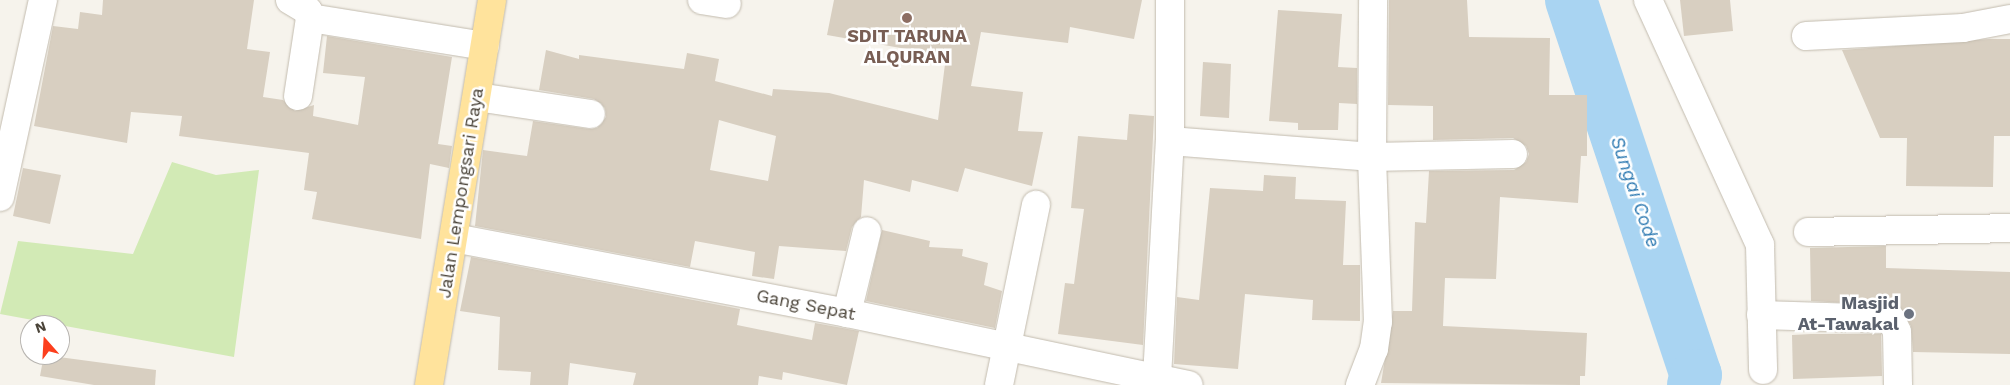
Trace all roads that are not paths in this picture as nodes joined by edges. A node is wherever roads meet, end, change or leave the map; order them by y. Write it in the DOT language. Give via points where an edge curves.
graph roads {
  1 [pos="43,0"];
  2 [pos="290,0"];
  3 [pos="492,0"];
  4 [pos="1170,0"];
  5 [pos="1373,0"];
  6 [pos="1648,0"];
  7 [pos="310,18"];
  8 [pos="2010,19"];
  9 [pos="1806,36"];
  10 [pos="485,46"];
  11 [pos="298,96"];
  12 [pos="477,97"];
  13 [pos="591,114"];
  14 [pos="1170,141"];
  15 [pos="1513,154"];
  16 [pos="1372,157"];
  17 [pos="0,197"];
  18 [pos="1036,205"];
  19 [pos="2010,228"];
  20 [pos="867,231"];
  21 [pos="1808,232"];
  22 [pos="454,238"];
  23 [pos="847,313"];
  24 [pos="1761,315"];
  25 [pos="1006,348"];
  26 [pos="1763,370"];
  27 [pos="1157,378"];
  28 [pos="428,385"];
  29 [pos="999,385"];
  30 [pos="1189,385"];
  31 [pos="1360,385"];
  32 [pos="1898,385"];
  1 -- 17 [label="street"];
  2 -- 7 [label="street" via="308,11"];
  3 -- 10 [label="main road, Jalan Lempongsari Raya"];
  4 -- 14 [label="street"];
  5 -- 16 [label="street"];
  6 -- 24 [label="street" via="1760,245"];
  7 -- 10 [label="street"];
  7 -- 11 [label="street"];
  8 -- 9 [label="street" via="1963,28"];
  10 -- 12 [label="main road, Jalan Lempongsari Raya"];
  12 -- 13 [label="street"];
  12 -- 22 [label="main road, Jalan Lempongsari Raya"];
  14 -- 16 [label="street"];
  14 -- 27 [label="street"];
  15 -- 16 [label="street"];
  16 -- 31 [label="street" via="1378,322 1374,349"];
  18 -- 25 [label="street"];
  19 -- 21 [label="street"];
  20 -- 23 [label="street"];
  22 -- 23 [label="street, Gang Sepat"];
  22 -- 28 [label="main road, Jalan Lempongsari Raya"];
  23 -- 25 [label="street, Gang Sepat"];
  24 -- 26 [label="street"];
  24 -- 32 [label="street" via="1890,318 1897,332"];
  25 -- 27 [label="street, Gang Sepat"];
  25 -- 29 [label="street"];
  27 -- 30 [label="street, Gang Sepat"];
}
